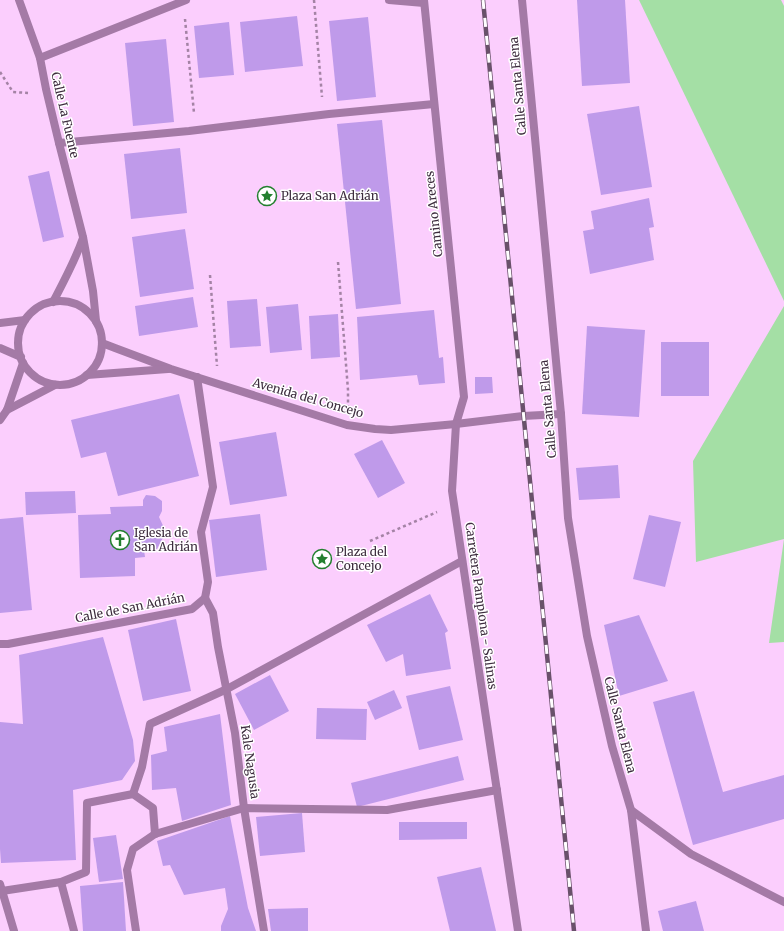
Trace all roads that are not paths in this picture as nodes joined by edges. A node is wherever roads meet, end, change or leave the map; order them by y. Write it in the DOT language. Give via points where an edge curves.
graph roads {
  1 [pos="19,0"];
  2 [pos="389,0"];
  3 [pos="522,0"];
  4 [pos="184,1"];
  5 [pos="424,2"];
  6 [pos="40,58"];
  7 [pos="434,104"];
  8 [pos="59,143"];
  9 [pos="83,237"];
  10 [pos="53,302"];
  11 [pos="25,320"];
  12 [pos="96,321"];
  13 [pos="0,323"];
  14 [pos="102,343"];
  15 [pos="0,348"];
  16 [pos="22,360"];
  17 [pos="171,369"];
  18 [pos="87,375"];
  19 [pos="197,377"];
  20 [pos="55,385"];
  21 [pos="8,410"];
  22 [pos="561,414"];
  23 [pos="0,420"];
  24 [pos="456,424"];
  25 [pos="462,561"];
  26 [pos="205,598"];
  27 [pos="0,644"];
  28 [pos="226,689"];
  29 [pos="497,790"];
  30 [pos="132,794"];
  31 [pos="244,808"];
  32 [pos="631,810"];
  33 [pos="155,834"];
  34 [pos="61,882"];
  35 [pos="1,888"];
  36 [pos="784,902"];
  37 [pos="14,931"];
  38 [pos="74,931"];
  39 [pos="136,931"];
  40 [pos="264,931"];
  41 [pos="518,931"];
  42 [pos="646,931"];
  1 -- 6 [label="street, Calle La Fuente"];
  2 -- 5 [label="street"];
  3 -- 22 [label="street, Calle Santa Elena"];
  4 -- 6 [label="street"];
  5 -- 7 [label="street, Camino Areces"];
  6 -- 8 [label="street, Calle La Fuente"];
  7 -- 8 [label="street"];
  7 -- 24 [label="street, Camino Areces" via="464,397"];
  8 -- 9 [label="street, Calle La Fuente"];
  9 -- 10 [label="street" via="71,269"];
  9 -- 12 [label="street, Calle La Fuente"];
  10 -- 11 [label="street" via="37,308"];
  10 -- 12 [label="street" via="77,305 88,311"];
  11 -- 13 [label="street"];
  11 -- 16 [label="street" via="19,338"];
  12 -- 14 [label="street"];
  14 -- 17 [label="street, Avenida del Concejo"];
  14 -- 18 [label="street" via="95,367"];
  15 -- 16 [label="street"];
  16 -- 20 [label="street" via="29,371"];
  16 -- 21 [label="street"];
  17 -- 18 [label="street, Avenida del Concejo"];
  17 -- 19 [label="street, Avenida del Concejo"];
  18 -- 20 [label="street" via="67,385"];
  19 -- 24 [label="street, Avenida del Concejo" via="347,425 391,430"];
  19 -- 26 [label="street" via="213,487 201,532 208,582"];
  20 -- 21 [label="street"];
  21 -- 23 [label="street"];
  22 -- 24 [label="street, Avenida del Concejo"];
  22 -- 32 [label="street, Calle Santa Elena" via="568,518 587,636 612,746"];
  24 -- 25 [label="street, Carretera Pamplona - Salinas" via="452,492"];
  25 -- 28 [label="street"];
  25 -- 29 [label="street, Carretera Pamplona - Salinas"];
  26 -- 27 [label="street, Calle de San Adrián" via="192,609"];
  26 -- 28 [label="street, Kale Nagusia" via="213,613"];
  28 -- 30 [label="street" via="150,724 142,767"];
  28 -- 31 [label="street, Kale Nagusia" via="235,733"];
  29 -- 31 [label="street" via="387,810"];
  29 -- 41 [label="street, Carretera Pamplona - Salinas"];
  30 -- 33 [label="street" via="153,808"];
  30 -- 34 [label="street" via="87,803 86,872"];
  31 -- 33 [label="street"];
  31 -- 40 [label="street, Kale Nagusia"];
  32 -- 36 [label="street" via="691,854"];
  32 -- 42 [label="street, Calle Santa Elena"];
  33 -- 39 [label="street" via="134,849 127,870"];
  34 -- 35 [label="street"];
  34 -- 38 [label="street"];
  35 -- 37 [label="street"];
}
